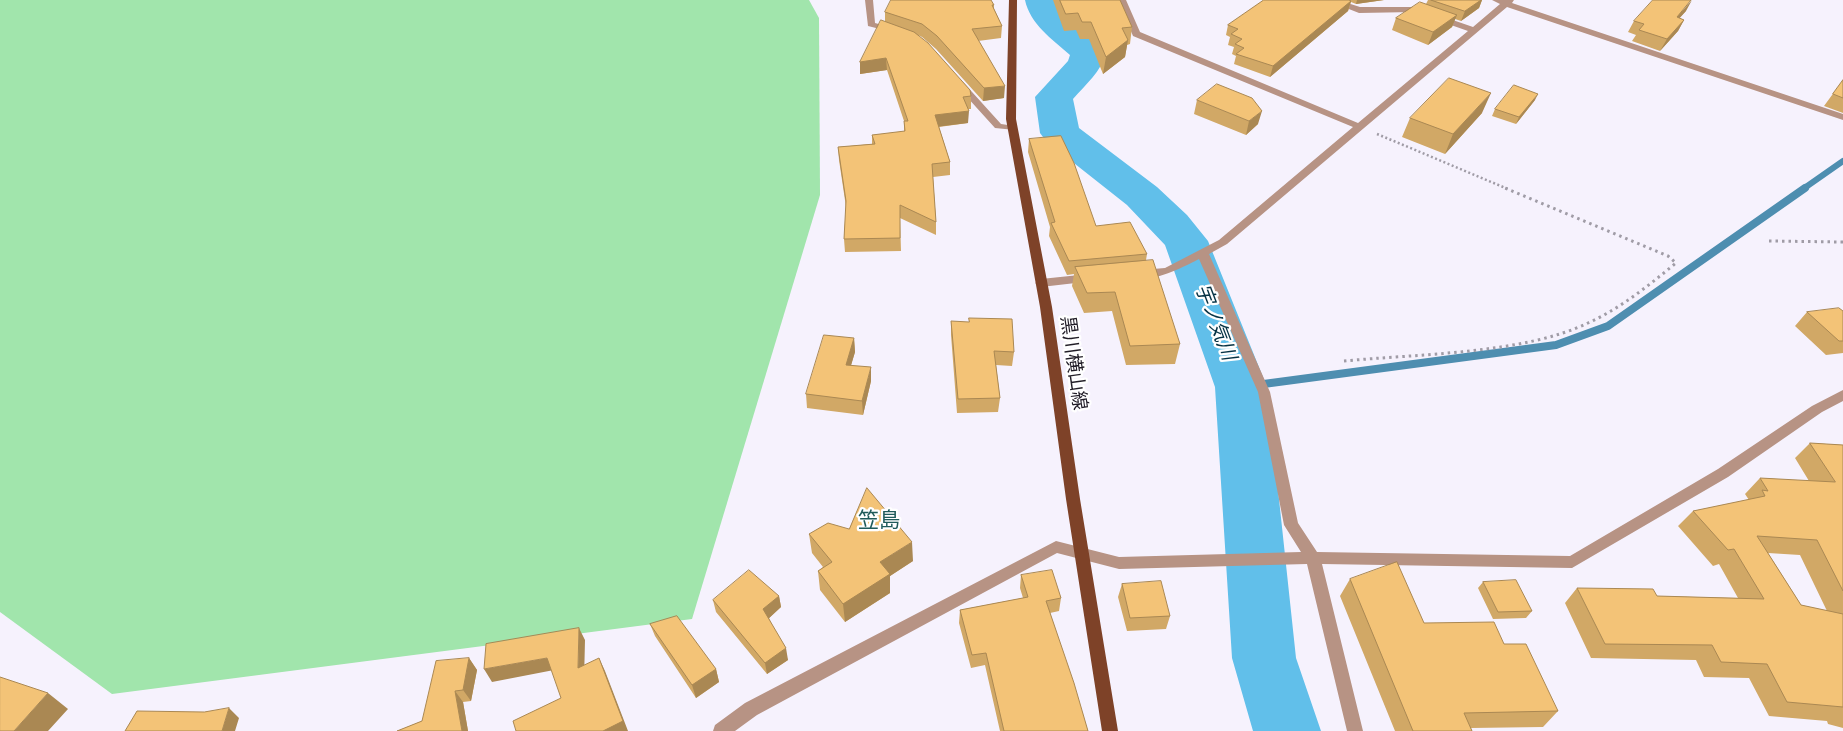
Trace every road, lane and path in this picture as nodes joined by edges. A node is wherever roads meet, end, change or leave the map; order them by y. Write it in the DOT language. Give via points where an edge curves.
graph roads {
  1 [pos="869,0"];
  2 [pos="1013,0"];
  3 [pos="1122,0"];
  4 [pos="1330,0"];
  5 [pos="1504,1"];
  6 [pos="1475,30"];
  7 [pos="902,34"];
  8 [pos="952,74"];
  9 [pos="1843,117"];
  10 [pos="1360,127"];
  11 [pos="1012,128"];
  12 [pos="1769,241"];
  13 [pos="1843,242"];
  14 [pos="1201,255"];
  15 [pos="1129,275"];
  16 [pos="1100,277"];
  17 [pos="1041,282"];
  18 [pos="1344,361"];
  19 [pos="1843,395"];
  20 [pos="1082,553"];
  21 [pos="1312,558"];
  22 [pos="721,731"];
  23 [pos="1110,731"];
  24 [pos="1355,731"];
  1 -- 7 [label="street" via="871,24"];
  2 -- 11 [label="main road, 黒川横山線"];
  3 -- 10 [label="street" via="1136,34"];
  4 -- 6 [label="street" via="1359,10 1415,9"];
  5 -- 6 [label="street"];
  5 -- 9 [label="street"];
  6 -- 10 [label="street"];
  8 -- 11 [label="street" via="998,126"];
  10 -- 14 [label="street" via="1224,242"];
  10 -- 18 [label="path" via="1668,256 1676,263 1626,303 1586,324 1543,339 1487,348"];
  11 -- 17 [label="main road, 黒川横山線"];
  12 -- 13 [label="path"];
  14 -- 15 [label="street" via="1167,271"];
  14 -- 21 [label="street" via="1264,392 1291,525"];
  16 -- 17 [label="street"];
  17 -- 20 [label="main road, 黒川横山線"];
  19 -- 21 [label="street" via="1817,409 1723,474 1572,562"];
  20 -- 21 [label="street" via="1119,563"];
  20 -- 22 [label="street" via="1056,547 751,709"];
  20 -- 23 [label="main road, 黒川横山線"];
  21 -- 24 [label="street"];
}
